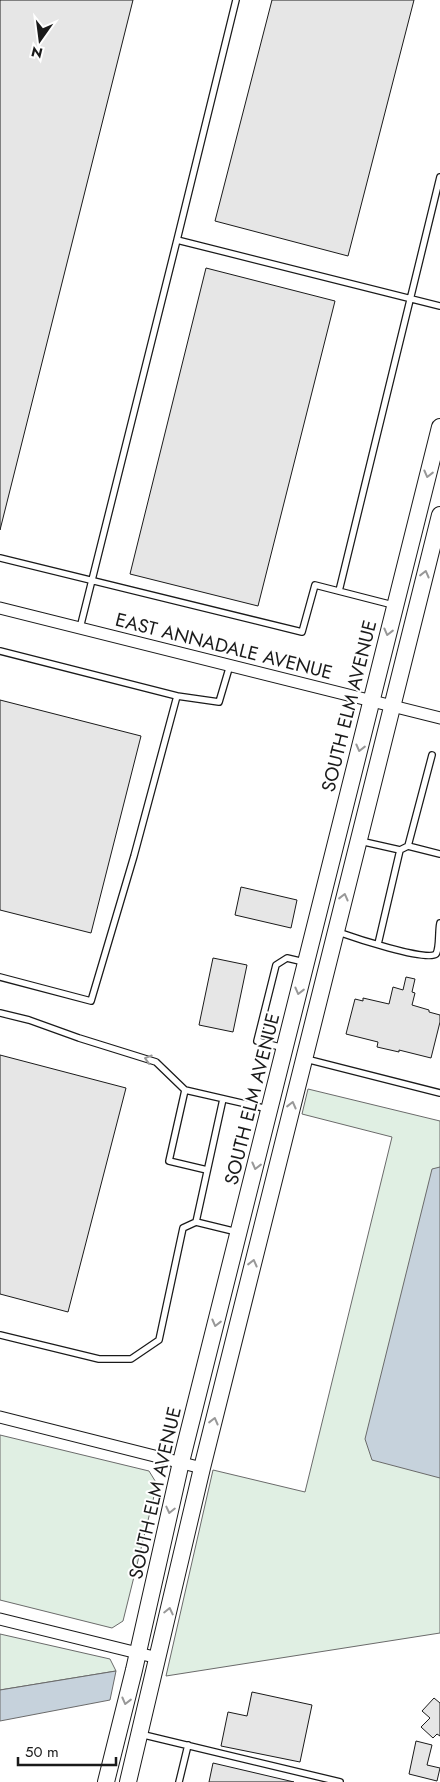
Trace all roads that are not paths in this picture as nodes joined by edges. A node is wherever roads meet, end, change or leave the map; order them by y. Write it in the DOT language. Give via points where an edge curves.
graph roads {
  1 [pos="236,0"];
  2 [pos="440,177"];
  3 [pos="177,240"];
  4 [pos="410,298"];
  5 [pos="440,306"];
  6 [pos="440,427"];
  7 [pos="440,516"];
  8 [pos="436,549"];
  9 [pos="0,558"];
  10 [pos="92,580"];
  11 [pos="339,591"];
  12 [pos="395,605"];
  13 [pos="0,608"];
  14 [pos="80,628"];
  15 [pos="0,651"];
  16 [pos="230,665"];
  17 [pos="177,696"];
  18 [pos="371,701"];
  19 [pos="392,706"];
  20 [pos="440,718"];
  21 [pos="432,755"];
  22 [pos="358,841"];
  23 [pos="408,846"];
  24 [pos="400,850"];
  25 [pos="440,854"];
  26 [pos="440,923"];
  27 [pos="336,932"];
  28 [pos="378,944"];
  29 [pos="306,962"];
  30 [pos="0,977"];
  31 [pos="0,1013"];
  32 [pos="285,1048"];
  33 [pos="304,1058"];
  34 [pos="185,1090"];
  35 [pos="440,1093"];
  36 [pos="223,1099"];
  37 [pos="270,1110"];
  38 [pos="207,1170"];
  39 [pos="196,1222"];
  40 [pos="239,1232"];
  41 [pos="0,1336"];
  42 [pos="0,1417"];
  43 [pos="181,1462"];
  44 [pos="202,1468"];
  45 [pos="0,1619"];
  46 [pos="138,1653"];
  47 [pos="158,1658"];
  48 [pos="140,1734"];
  49 [pos="188,1745"];
  50 [pos="106,1782"];
  51 [pos="128,1782"];
  52 [pos="179,1782"];
  53 [pos="340,1782"];
  1 -- 3 [label="lane"];
  2 -- 4 [label="lane"];
  3 -- 4 [label="lane"];
  3 -- 10 [label="lane"];
  4 -- 5 [label="lane"];
  4 -- 11 [label="lane"];
  6 -- 12 [label="main road, SOUTH ELM AVENUE, one-way"];
  7 -- 8 [label="main road"];
  19 -- 8 [label="main road, one-way"];
  9 -- 10 [label="lane"];
  10 -- 11 [label="lane" via="302,632 315,585"];
  10 -- 14 [label="lane"];
  11 -- 12 [label="lane"];
  12 -- 18 [label="main road, SOUTH ELM AVENUE, one-way"];
  13 -- 14 [label="street, EAST ANNADALE AVENUE"];
  14 -- 16 [label="street, EAST ANNADALE AVENUE"];
  15 -- 17 [label="lane"];
  16 -- 17 [label="lane" via="219,702"];
  16 -- 18 [label="street, EAST ANNADALE AVENUE"];
  17 -- 30 [label="lane" via="91,1001"];
  18 -- 19 [label="street, EAST ANNADALE AVENUE"];
  18 -- 29 [label="main road, SOUTH ELM AVENUE, one-way"];
  19 -- 20 [label="street, EAST ANNADALE AVENUE"];
  19 -- 22 [label="main road"];
  21 -- 23 [label="lane"];
  22 -- 24 [label="lane"];
  27 -- 22 [label="main road, one-way"];
  23 -- 24 [label="lane"];
  23 -- 25 [label="lane"];
  24 -- 28 [label="lane"];
  26 -- 28 [label="lane" via="439,949 430,957"];
  27 -- 28 [label="lane"];
  27 -- 33 [label="main road"];
  29 -- 32 [label="main road, SOUTH ELM AVENUE, one-way"];
  29 -- 32 [label="lane" via="287,958 276,965 258,1041"];
  34 -- 31 [label="lane, one-way" via="156,1062"];
  32 -- 37 [label="main road, SOUTH ELM AVENUE"];
  33 -- 35 [label="lane"];
  44 -- 33 [label="main road, one-way"];
  34 -- 36 [label="lane"];
  34 -- 38 [label="lane" via="169,1161"];
  36 -- 37 [label="lane"];
  36 -- 38 [label="lane"];
  37 -- 40 [label="main road, SOUTH ELM AVENUE, one-way"];
  38 -- 39 [label="lane"];
  39 -- 40 [label="lane"];
  39 -- 41 [label="lane" via="183,1228 159,1340 131,1358 99,1359"];
  40 -- 43 [label="main road, SOUTH ELM AVENUE, one-way"];
  42 -- 43 [label="street"];
  43 -- 44 [label="street"];
  43 -- 46 [label="main road, SOUTH ELM AVENUE, one-way"];
  47 -- 44 [label="main road, one-way"];
  45 -- 46 [label="street"];
  46 -- 47 [label="street"];
  46 -- 50 [label="main road, SOUTH ELM AVENUE, one-way"];
  47 -- 48 [label="main road"];
  48 -- 49 [label="lane"];
  48 -- 51 [label="main road"];
  49 -- 52 [label="lane"];
  49 -- 53 [label="lane"];
}
